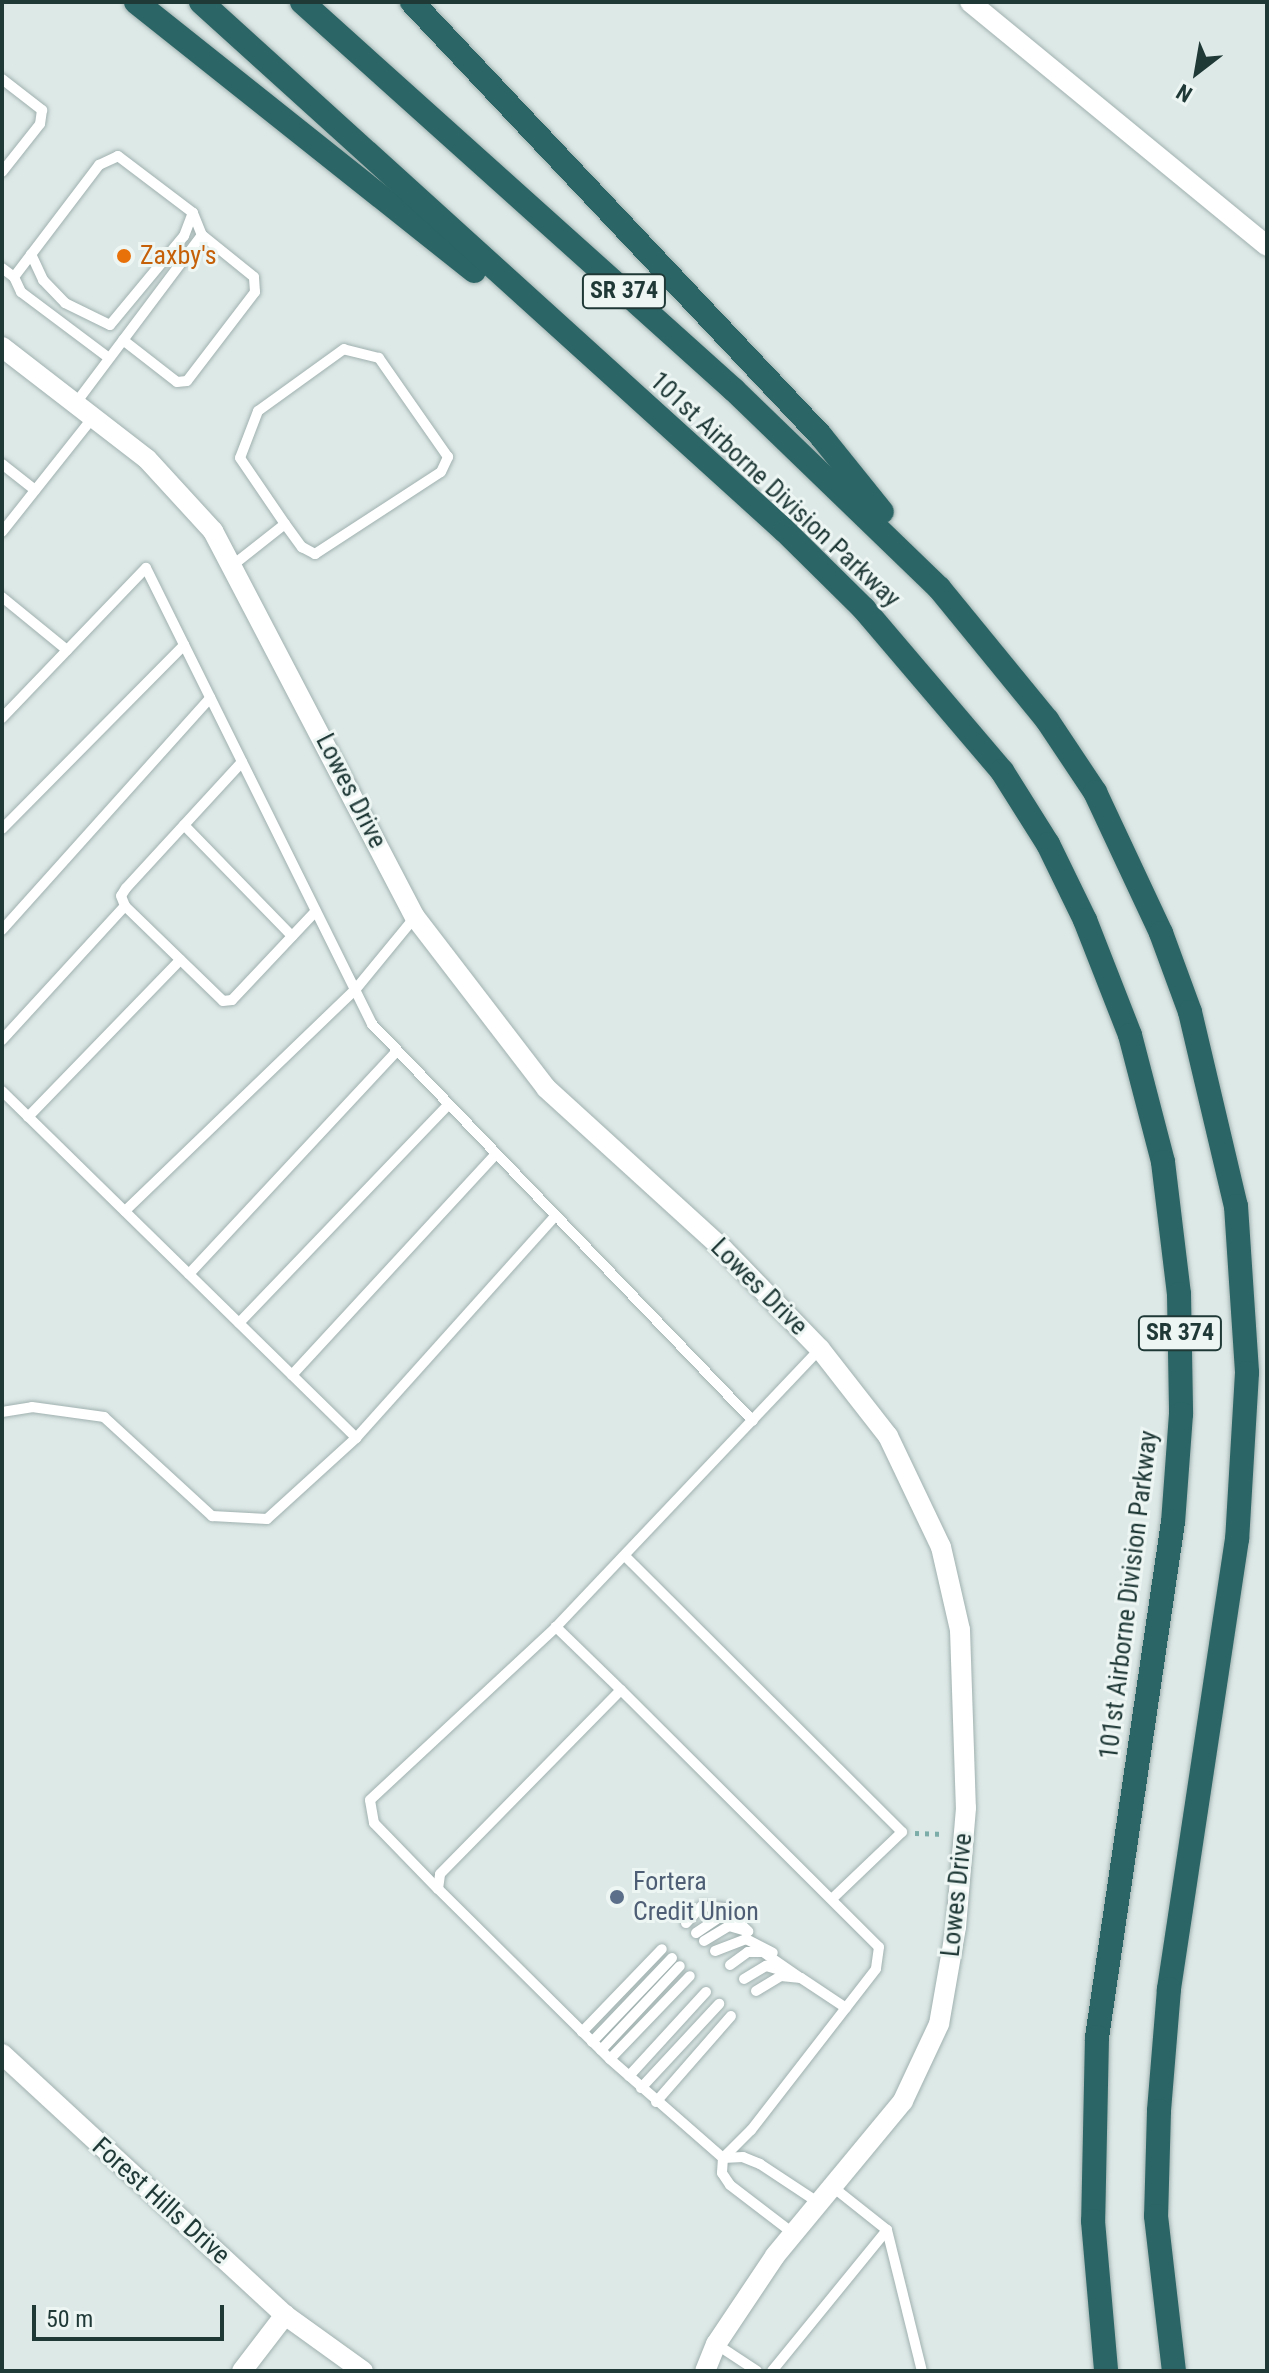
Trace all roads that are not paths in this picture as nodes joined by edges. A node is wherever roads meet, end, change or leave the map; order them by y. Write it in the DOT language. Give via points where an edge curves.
graph roads {
  1 [pos="136,2"];
  2 [pos="201,2"];
  3 [pos="302,2"];
  4 [pos="412,2"];
  5 [pos="970,2"];
  6 [pos="2,79"];
  7 [pos="2,172"];
  8 [pos="193,213"];
  9 [pos="202,235"];
  10 [pos="1267,246"];
  11 [pos="31,254"];
  12 [pos="2,268"];
  13 [pos="14,277"];
  14 [pos="123,340"];
  15 [pos="2,347"];
  16 [pos="109,358"];
  17 [pos="75,404"];
  18 [pos="93,417"];
  19 [pos="693,449"];
  20 [pos="2,464"];
  21 [pos="35,490"];
  22 [pos="285,524"];
  23 [pos="2,532"];
  24 [pos="233,565"];
  25 [pos="939,588"];
  26 [pos="2,597"];
  27 [pos="184,645"];
  28 [pos="67,650"];
  29 [pos="210,698"];
  30 [pos="2,718"];
  31 [pos="242,762"];
  32 [pos="184,825"];
  33 [pos="2,829"];
  34 [pos="125,906"];
  35 [pos="316,911"];
  36 [pos="415,917"];
  37 [pos="2,930"];
  38 [pos="292,936"];
  39 [pos="180,960"];
  40 [pos="355,990"];
  41 [pos="2,1040"];
  42 [pos="397,1051"];
  43 [pos="2,1091"];
  44 [pos="448,1105"];
  45 [pos="28,1117"];
  46 [pos="495,1155"];
  47 [pos="125,1211"];
  48 [pos="554,1217"];
  49 [pos="189,1274"];
  50 [pos="239,1323"];
  51 [pos="820,1349"];
  52 [pos="292,1375"];
  53 [pos="2,1412"];
  54 [pos="753,1421"];
  55 [pos="356,1438"];
  56 [pos="625,1556"];
  57 [pos="556,1627"];
  58 [pos="621,1690"];
  59 [pos="438,1889"];
  60 [pos="833,1898"];
  61 [pos="733,1917"];
  62 [pos="686,1923"];
  63 [pos="748,1931"];
  64 [pos="758,1941"];
  65 [pos="662,1949"];
  66 [pos="715,1951"];
  67 [pos="781,1960"];
  68 [pos="676,1962"];
  69 [pos="730,1965"];
  70 [pos="690,1976"];
  71 [pos="801,1978"];
  72 [pos="744,1979"];
  73 [pos="756,1991"];
  74 [pos="706,1992"];
  75 [pos="719,2004"];
  76 [pos="846,2008"];
  77 [pos="731,2016"];
  78 [pos="582,2032"];
  79 [pos="596,2046"];
  80 [pos="2,2054"];
  81 [pos="610,2059"];
  82 [pos="629,2076"];
  83 [pos="641,2088"];
  84 [pos="656,2102"];
  85 [pos="723,2158"];
  86 [pos="826,2195"];
  87 [pos="887,2230"];
  88 [pos="794,2234"];
  89 [pos="285,2315"];
  90 [pos="716,2344"];
  91 [pos="242,2371"];
  92 [pos="363,2371"];
  93 [pos="705,2371"];
  94 [pos="757,2371"];
  95 [pos="772,2371"];
  96 [pos="922,2371"];
  97 [pos="1106,2371"];
  98 [pos="1174,2371"];
  1 -- 19 [label="highway"];
  2 -- 19 [label="highway, 101st Airborne Division Parkway / SR 374"];
  3 -- 25 [label="highway, 101st Airborne Division Parkway / SR 374" via="734,390"];
  4 -- 25 [label="highway" via="840,458"];
  5 -- 10 [label="street"];
  6 -- 7 [label="lane" via="42,110 40,124"];
  8 -- 9 [label="lane"];
  8 -- 11 [label="lane" via="118,156 99,165"];
  8 -- 11 [label="lane" via="184,236 110,325 65,303 43,280"];
  9 -- 14 [label="lane"];
  9 -- 14 [label="lane" via="254,277 255,292 187,381 177,382"];
  11 -- 13 [label="lane"];
  12 -- 13 [label="lane"];
  13 -- 16 [label="lane" via="21,292"];
  14 -- 16 [label="lane"];
  15 -- 17 [label="street, Lowes Drive"];
  16 -- 17 [label="lane"];
  17 -- 18 [label="street, Lowes Drive"];
  18 -- 21 [label="lane"];
  18 -- 24 [label="street, Lowes Drive" via="147,459 213,531"];
  19 -- 97 [label="highway, 101st Airborne Division Parkway / SR 374" via="864,609 1002,771 1048,844 1085,920 1130,1035 1163,1162 1179,1294 1181,1414 1173,1522 1097,2037 1093,2221"];
  20 -- 21 [label="lane"];
  21 -- 23 [label="lane"];
  22 -- 22 [label="lane" via="302,547 315,554 441,472 448,457 379,358 344,349 258,411 240,458"];
  22 -- 24 [label="lane"];
  24 -- 36 [label="street, Lowes Drive"];
  25 -- 98 [label="highway, 101st Airborne Division Parkway / SR 374" via="1047,720 1095,792 1125,851 1190,1012 1236,1206 1247,1373 1244,1466 1169,1989 1159,2111 1156,2216"];
  26 -- 28 [label="lane"];
  27 -- 28 [label="lane" via="146,568"];
  27 -- 29 [label="lane"];
  27 -- 33 [label="lane"];
  28 -- 30 [label="lane"];
  29 -- 31 [label="lane"];
  29 -- 37 [label="lane"];
  31 -- 32 [label="lane"];
  31 -- 35 [label="lane"];
  32 -- 34 [label="lane" via="126,888 121,896"];
  32 -- 38 [label="lane"];
  34 -- 39 [label="lane"];
  34 -- 41 [label="lane"];
  35 -- 38 [label="lane"];
  35 -- 40 [label="lane"];
  36 -- 40 [label="lane"];
  36 -- 51 [label="street, Lowes Drive" via="546,1088 723,1249"];
  38 -- 39 [label="lane" via="232,1000 223,1001"];
  39 -- 45 [label="lane"];
  40 -- 42 [label="lane" via="372,1024"];
  40 -- 47 [label="lane"];
  42 -- 44 [label="lane"];
  42 -- 49 [label="lane"];
  43 -- 45 [label="lane"];
  44 -- 46 [label="lane"];
  44 -- 50 [label="lane"];
  45 -- 47 [label="lane"];
  46 -- 48 [label="lane"];
  46 -- 52 [label="lane"];
  47 -- 49 [label="lane"];
  48 -- 54 [label="lane"];
  48 -- 55 [label="lane"];
  49 -- 50 [label="lane"];
  50 -- 52 [label="lane"];
  51 -- 54 [label="lane"];
  51 -- 86 [label="street, Lowes Drive" via="888,1436 941,1547 960,1630 964,1835 956,1927 939,2024 903,2101"];
  52 -- 55 [label="lane"];
  53 -- 55 [label="lane" via="32,1407 104,1417 212,1516 267,1519"];
  54 -- 56 [label="lane"];
  56 -- 57 [label="lane"];
  56 -- 60 [label="lane" via="902,1832"];
  57 -- 58 [label="lane"];
  57 -- 59 [label="lane" via="370,1800 374,1823"];
  58 -- 59 [label="lane" via="440,1874"];
  58 -- 60 [label="lane"];
  59 -- 78 [label="lane"];
  60 -- 76 [label="lane" via="879,1947 876,1969"];
  61 -- 62 [label="lane" via="724,1908 702,1906"];
  61 -- 63 [label="lane"];
  61 -- 63 [label="lane" via="720,1917 700,1937 729,1926"];
  63 -- 64 [label="lane"];
  64 -- 66 [label="lane" via="732,1940"];
  64 -- 67 [label="lane"];
  65 -- 78 [label="lane"];
  67 -- 69 [label="lane" via="748,1952"];
  67 -- 71 [label="lane"];
  68 -- 79 [label="lane"];
  70 -- 81 [label="lane"];
  71 -- 72 [label="lane" via="766,1966"];
  71 -- 73 [label="lane" via="781,1976"];
  71 -- 76 [label="lane"];
  74 -- 82 [label="lane"];
  75 -- 83 [label="lane"];
  76 -- 85 [label="lane"];
  77 -- 84 [label="lane"];
  78 -- 79 [label="lane"];
  79 -- 81 [label="lane"];
  80 -- 89 [label="street, Forest Hills Drive"];
  81 -- 82 [label="lane"];
  82 -- 83 [label="lane"];
  83 -- 84 [label="lane"];
  84 -- 85 [label="lane"];
  85 -- 86 [label="lane" via="743,2157"];
  85 -- 88 [label="lane" via="722,2173 730,2185"];
  86 -- 87 [label="lane"];
  86 -- 88 [label="street, Lowes Drive"];
  87 -- 95 [label="lane"];
  87 -- 96 [label="lane"];
  88 -- 90 [label="street, Lowes Drive"];
  89 -- 91 [label="street"];
  89 -- 92 [label="street, Forest Hills Drive"];
  90 -- 93 [label="street, Lowes Drive"];
  90 -- 94 [label="lane"];
}
